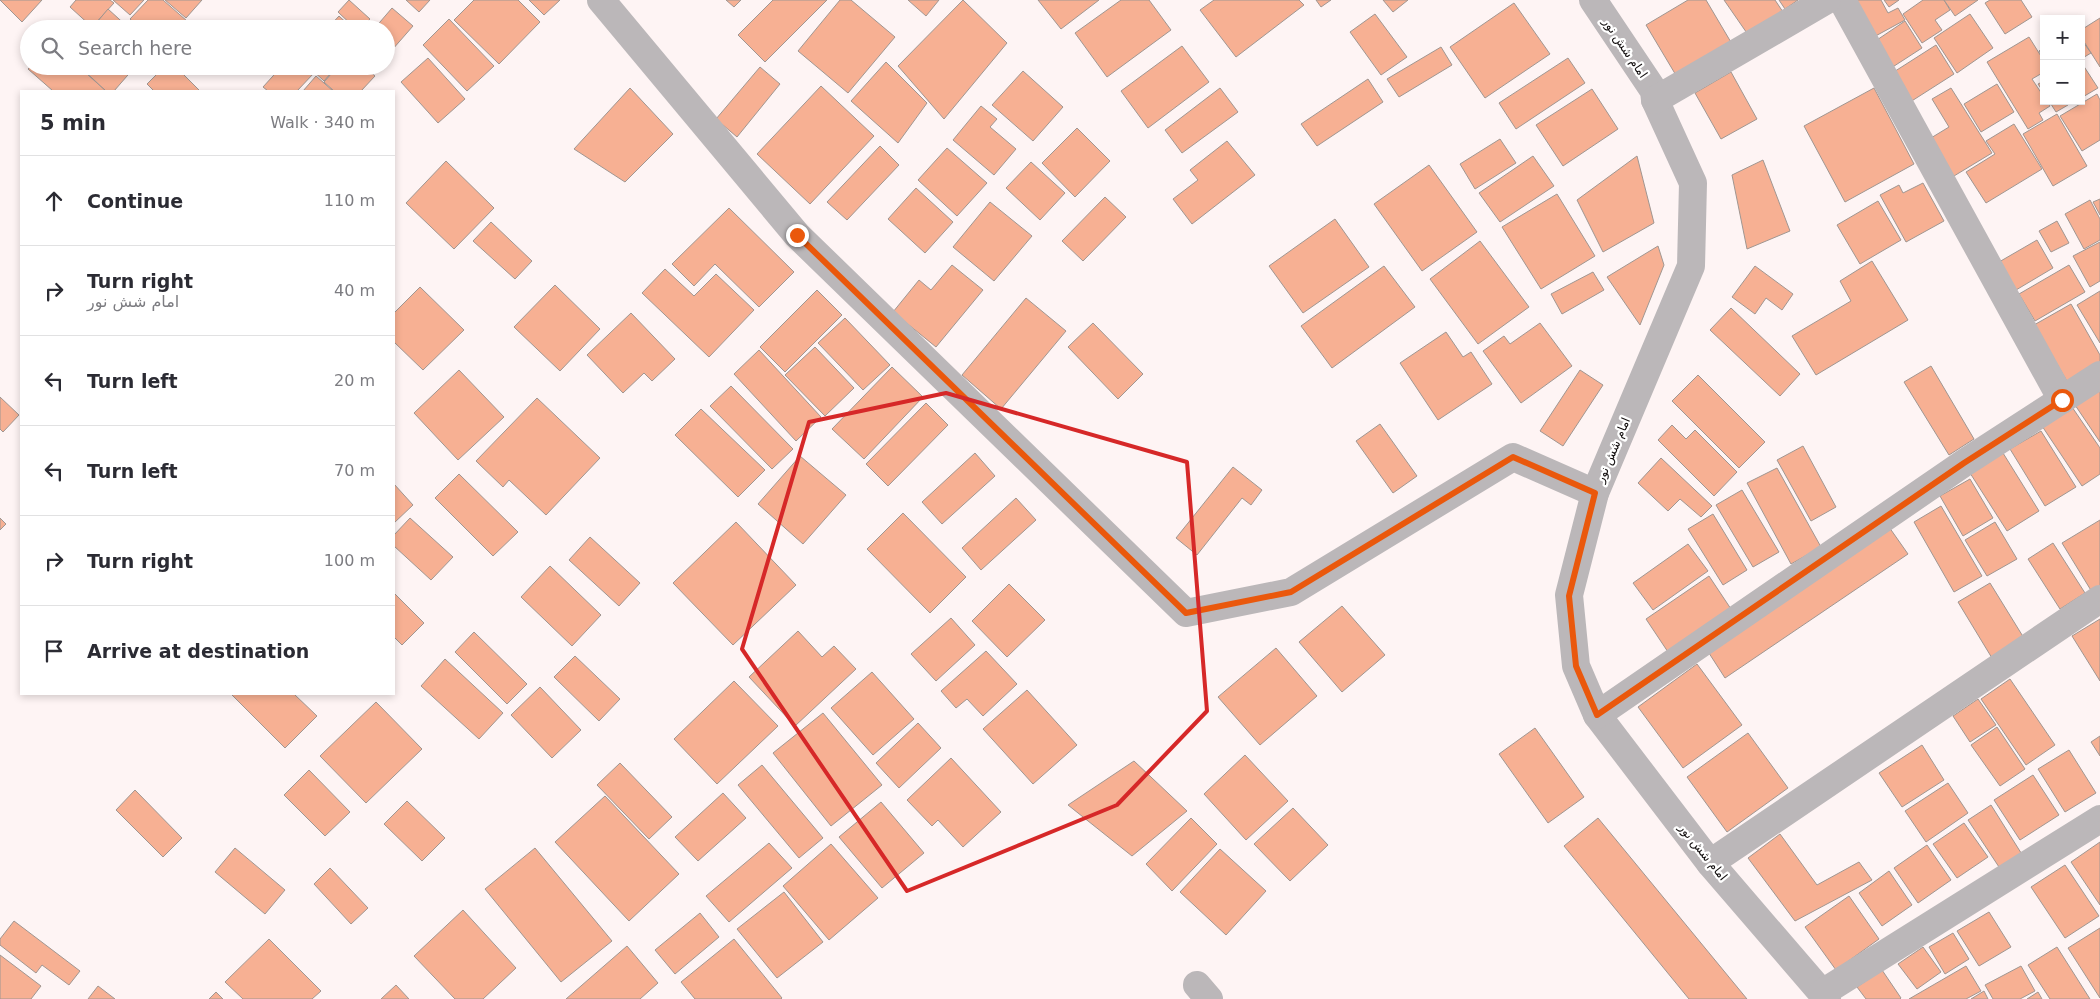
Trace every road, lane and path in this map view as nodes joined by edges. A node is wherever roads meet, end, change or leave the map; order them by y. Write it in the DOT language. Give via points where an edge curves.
graph roads {
  1 [pos="600,0"];
  2 [pos="1593,0"];
  3 [pos="1827,0"];
  4 [pos="1842,0"];
  5 [pos="1654,100"];
  6 [pos="2100,375"];
  7 [pos="2062,400"];
  8 [pos="1595,493"];
  9 [pos="2100,599"];
  10 [pos="1597,715"];
  11 [pos="2100,819"];
  12 [pos="1710,863"];
  13 [pos="1824,996"];
  1 -- 8 [label="street" via="797,235 1186,613 1291,592 1513,457"];
  2 -- 5 [label="street, امام شش نور" via="1654,91"];
  3 -- 5 [label="street"];
  4 -- 7 [label="street"];
  5 -- 8 [label="street, امام شش نور" via="1693,183 1691,266"];
  6 -- 7 [label="street"];
  7 -- 10 [label="street" via="1964,463"];
  8 -- 10 [label="street, امام شش نور" via="1569,596 1576,666"];
  9 -- 12 [label="street"];
  10 -- 12 [label="street, امام شش نور"];
  11 -- 13 [label="street"];
  12 -- 13 [label="street, امام شش نور"];
}
